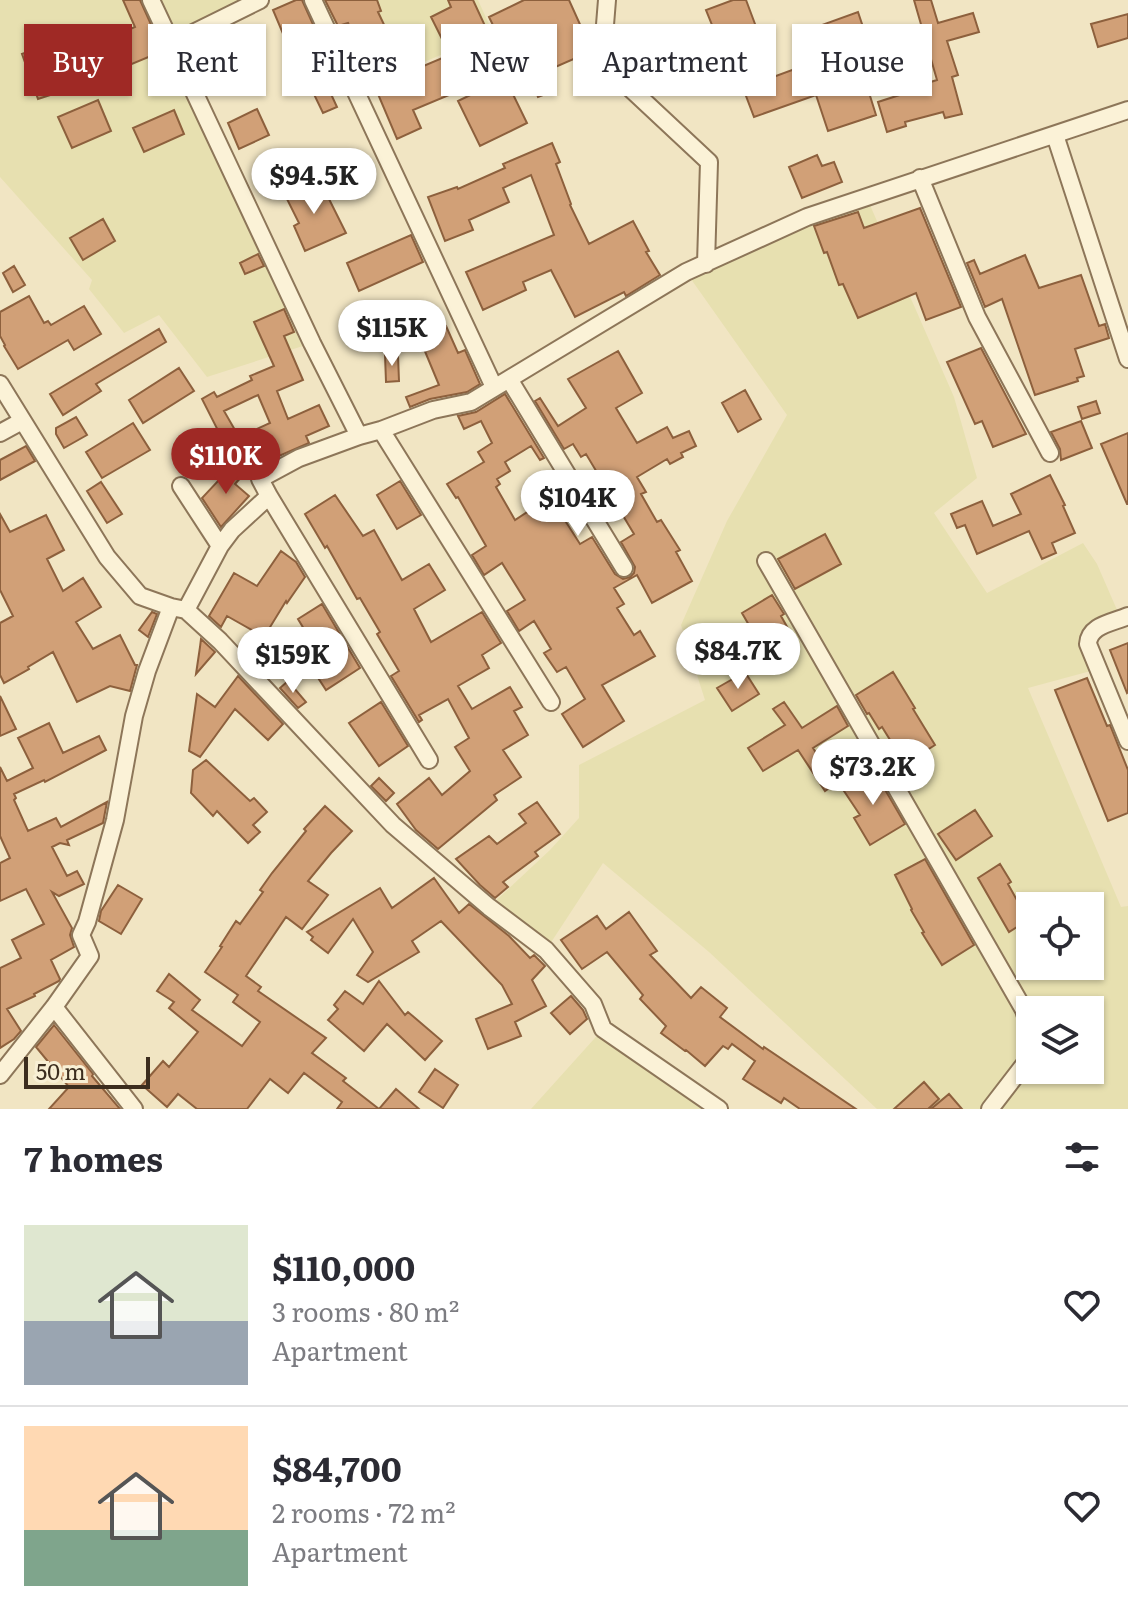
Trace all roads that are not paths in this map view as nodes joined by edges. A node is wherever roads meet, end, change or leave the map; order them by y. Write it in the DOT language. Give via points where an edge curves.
graph roads {
  1 [pos="151,0"];
  2 [pos="260,0"];
  3 [pos="313,0"];
  4 [pos="607,0"];
  5 [pos="162,24"];
  6 [pos="211,24"];
  7 [pos="196,96"];
  8 [pos="1128,110"];
  9 [pos="1055,135"];
  10 [pos="920,178"];
  11 [pos="706,264"];
  12 [pos="1128,359"];
  13 [pos="502,383"];
  14 [pos="0,384"];
  15 [pos="22,421"];
  16 [pos="381,430"];
  17 [pos="0,433"];
  18 [pos="359,436"];
  19 [pos="1050,453"];
  20 [pos="181,486"];
  21 [pos="269,496"];
  22 [pos="220,546"];
  23 [pos="766,561"];
  24 [pos="624,568"];
  25 [pos="179,609"];
  26 [pos="1128,616"];
  27 [pos="551,702"];
  28 [pos="1128,741"];
  29 [pos="429,760"];
  30 [pos="1016,996"];
  31 [pos="54,1007"];
  32 [pos="0,1075"];
  33 [pos="1016,1075"];
  34 [pos="134,1109"];
  35 [pos="719,1109"];
  36 [pos="990,1109"];
  1 -- 5 [label="street"];
  2 -- 6 [label="street"];
  3 -- 13 [label="street"];
  4 -- 11 [label="street" via="602,62 709,162"];
  7 -- 18 [label="street"];
  8 -- 9 [label="street"];
  9 -- 10 [label="street"];
  9 -- 12 [label="street"];
  10 -- 11 [label="street" via="807,217"];
  10 -- 19 [label="street" via="977,317"];
  11 -- 13 [label="street"];
  13 -- 16 [label="street" via="471,402"];
  13 -- 24 [label="street"];
  14 -- 15 [label="street"];
  15 -- 17 [label="street"];
  15 -- 25 [label="street" via="107,557 140,596"];
  16 -- 18 [label="street"];
  16 -- 27 [label="street"];
  18 -- 21 [label="street" via="260,479"];
  20 -- 22 [label="street"];
  21 -- 22 [label="street"];
  21 -- 29 [label="street"];
  22 -- 25 [label="street"];
  23 -- 30 [label="street"];
  25 -- 31 [label="street" via="147,671 134,716 115,820 81,935 90,956"];
  25 -- 35 [label="street" via="220,641 393,825 546,950 593,1004 603,1029"];
  26 -- 28 [label="street" via="1092,630 1088,637"];
  31 -- 32 [label="street"];
  31 -- 34 [label="street"];
  33 -- 36 [label="street"];
}
